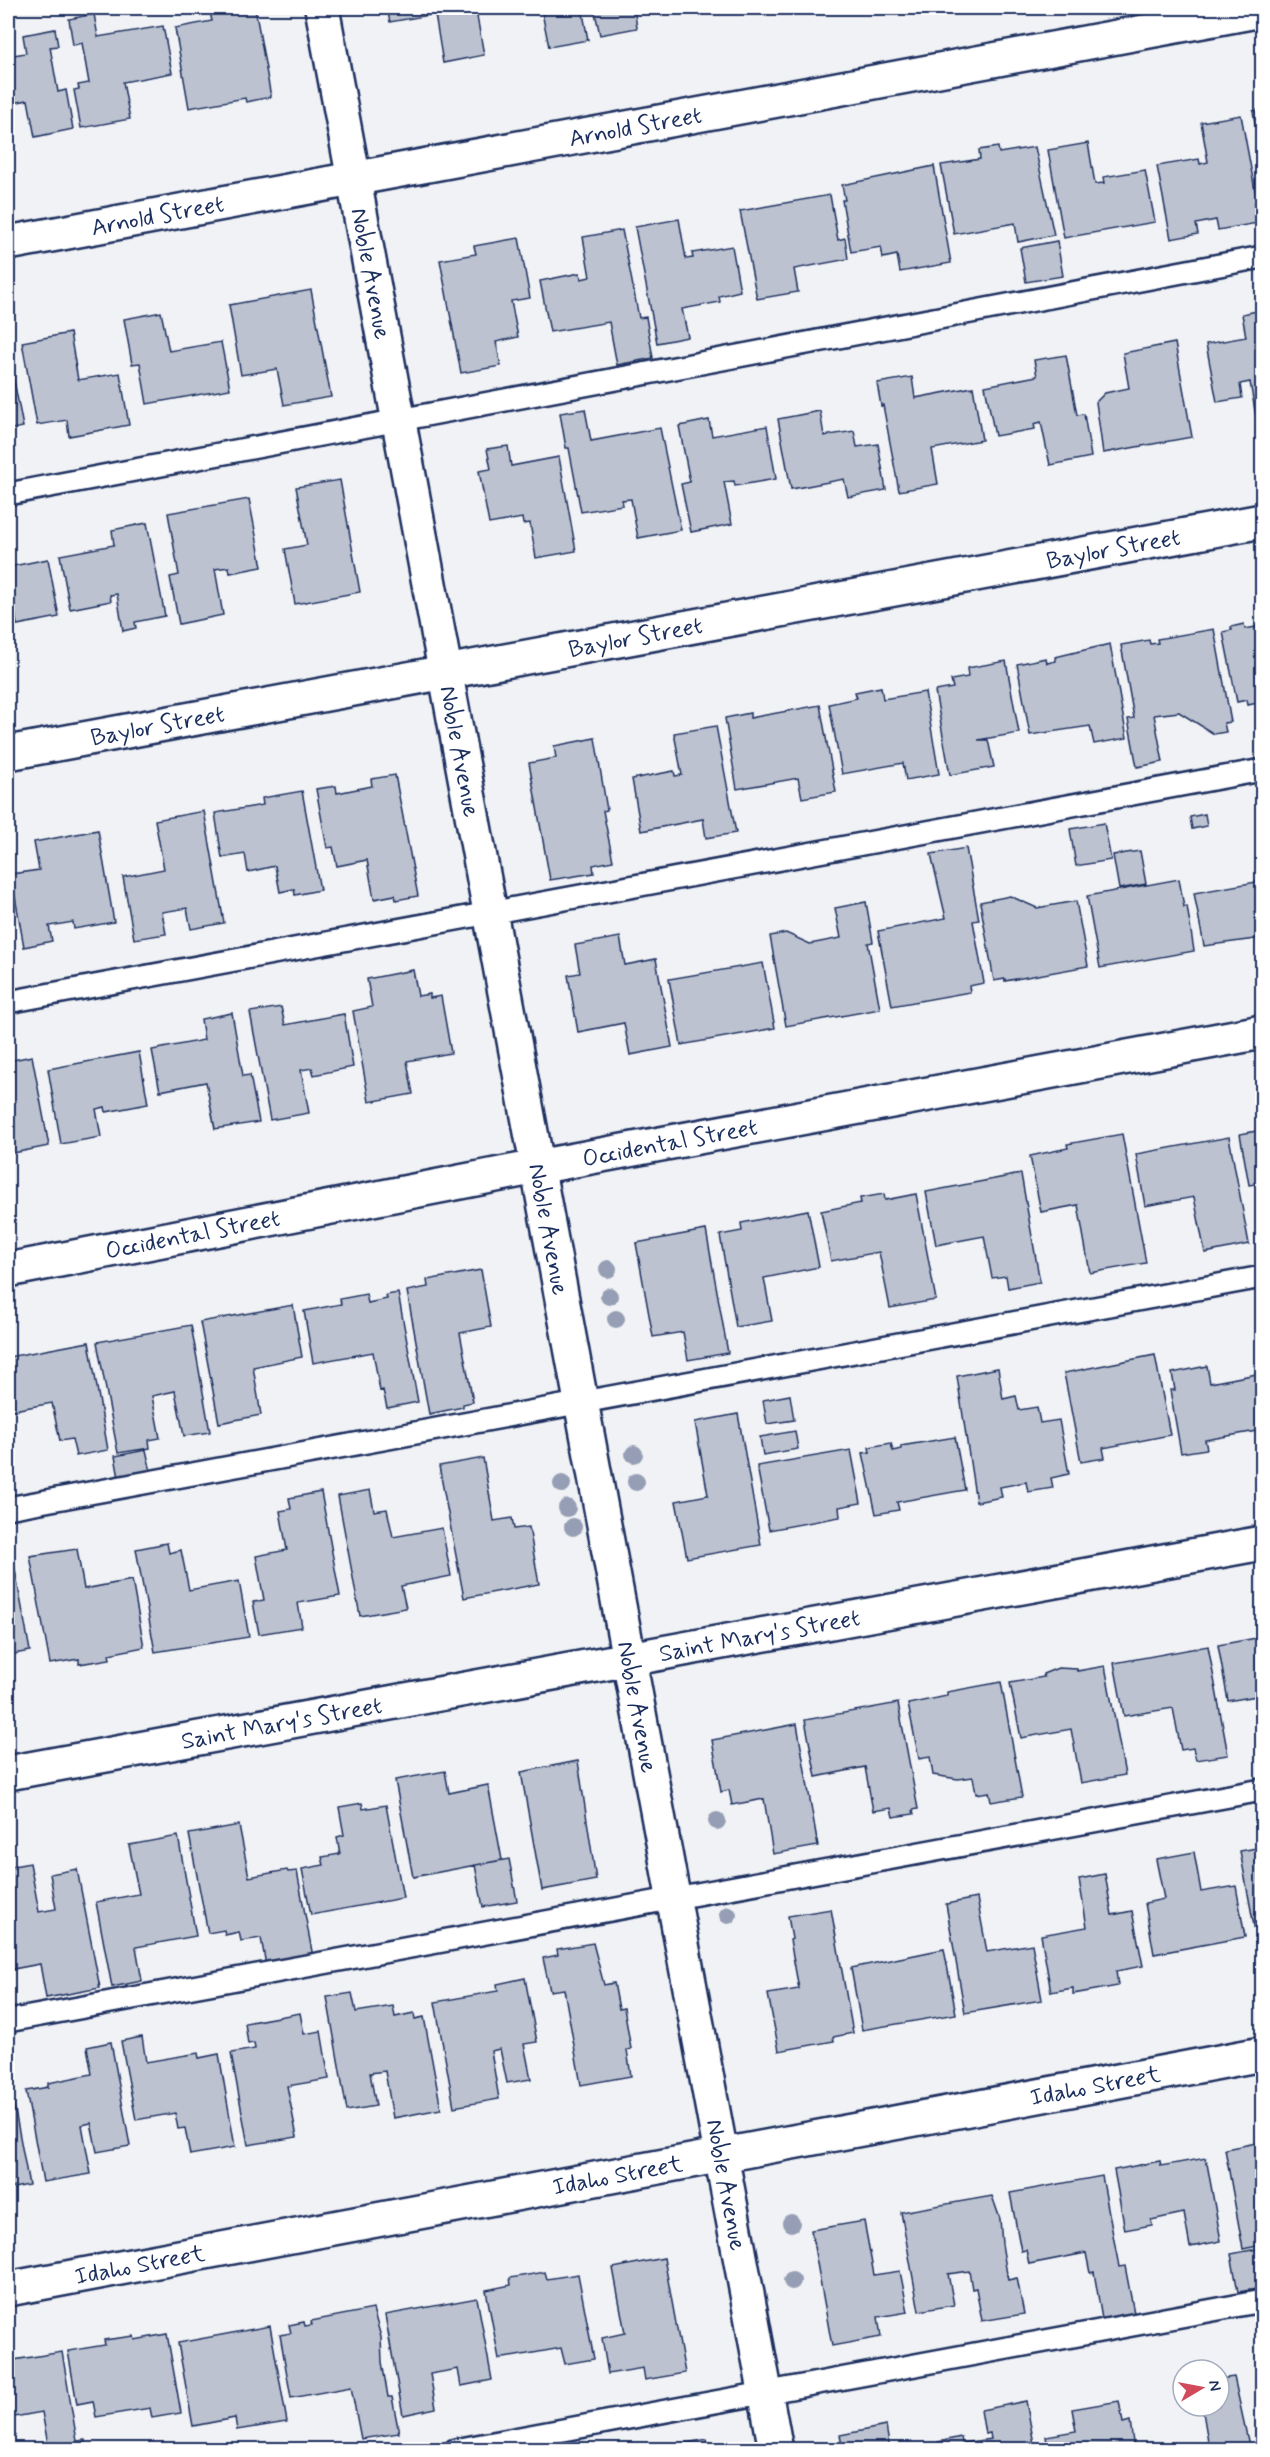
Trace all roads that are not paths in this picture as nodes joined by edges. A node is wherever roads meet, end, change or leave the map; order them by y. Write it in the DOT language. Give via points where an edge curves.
graph roads {
  1 [pos="322,8"];
  2 [pos="1263,10"];
  3 [pos="354,178"];
  4 [pos="8,243"];
  5 [pos="1263,257"];
  6 [pos="399,420"];
  7 [pos="8,494"];
  8 [pos="1263,521"];
  9 [pos="446,673"];
  10 [pos="8,753"];
  11 [pos="1263,770"];
  12 [pos="490,914"];
  13 [pos="8,1002"];
  14 [pos="1263,1032"];
  15 [pos="537,1167"];
  16 [pos="8,1270"];
  17 [pos="1263,1277"];
  18 [pos="581,1402"];
  19 [pos="8,1508"];
  20 [pos="1263,1543"];
  21 [pos="629,1660"];
  22 [pos="8,1773"];
  23 [pos="1263,1790"];
  24 [pos="673,1897"];
  25 [pos="8,2021"];
  26 [pos="1263,2054"];
  27 [pos="721,2155"];
  28 [pos="8,2289"];
  29 [pos="1263,2301"];
  30 [pos="765,2393"];
  31 [pos="455,2450"];
  32 [pos="776,2450"];
  1 -- 3 [label="street, Noble Avenue"];
  2 -- 3 [label="street, Arnold Street"];
  3 -- 4 [label="street, Arnold Street"];
  3 -- 6 [label="street, Noble Avenue"];
  5 -- 6 [label="lane"];
  6 -- 7 [label="lane"];
  6 -- 9 [label="street, Noble Avenue"];
  8 -- 9 [label="street, Baylor Street"];
  9 -- 10 [label="street, Baylor Street"];
  9 -- 12 [label="street, Noble Avenue"];
  11 -- 12 [label="lane"];
  12 -- 13 [label="lane"];
  12 -- 15 [label="street, Noble Avenue"];
  14 -- 15 [label="street, Occidental Street"];
  15 -- 16 [label="street, Occidental Street"];
  15 -- 18 [label="street, Noble Avenue"];
  17 -- 18 [label="lane"];
  18 -- 19 [label="lane"];
  18 -- 21 [label="street, Noble Avenue"];
  20 -- 21 [label="street, Saint Mary's Street"];
  21 -- 22 [label="street, Saint Mary's Street"];
  21 -- 24 [label="street, Noble Avenue"];
  23 -- 24 [label="lane"];
  24 -- 25 [label="lane"];
  24 -- 27 [label="street, Noble Avenue"];
  26 -- 27 [label="street, Idaho Street"];
  27 -- 28 [label="street, Idaho Street"];
  27 -- 30 [label="street, Noble Avenue"];
  29 -- 30 [label="lane"];
  30 -- 31 [label="lane"];
  30 -- 32 [label="street, Noble Avenue"];
}
